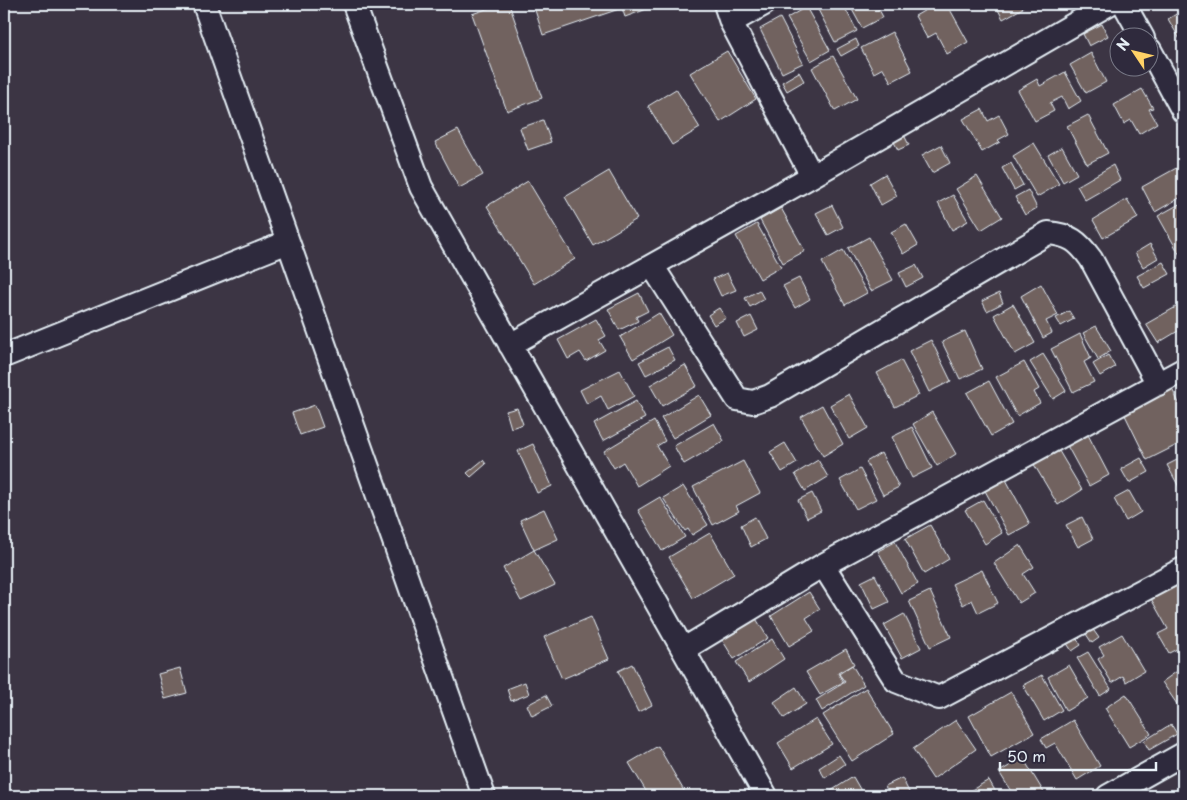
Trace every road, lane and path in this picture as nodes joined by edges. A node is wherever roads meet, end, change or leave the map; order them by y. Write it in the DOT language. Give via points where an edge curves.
graph roads {
  1 [pos="204,4"];
  2 [pos="354,4"];
  3 [pos="764,4"];
  4 [pos="1109,4"];
  5 [pos="1124,4"];
  6 [pos="728,13"];
  7 [pos="1137,28"];
  8 [pos="1160,68"];
  9 [pos="1183,111"];
  10 [pos="812,176"];
  11 [pos="288,242"];
  12 [pos="653,267"];
  13 [pos="510,345"];
  14 [pos="4,356"];
  15 [pos="1183,370"];
  16 [pos="1158,384"];
  17 [pos="823,565"];
  18 [pos="1183,569"];
  19 [pos="684,649"];
  20 [pos="1183,754"];
  21 [pos="484,796"];
  22 [pos="766,796"];
  23 [pos="1108,796"];
  1 -- 11 [label="street"];
  2 -- 13 [label="street" via="422,187"];
  3 -- 6 [label="street"];
  4 -- 10 [label="street"];
  5 -- 7 [label="street"];
  6 -- 10 [label="street"];
  8 -- 9 [label="street"];
  10 -- 12 [label="street"];
  11 -- 14 [label="street"];
  11 -- 21 [label="street"];
  12 -- 13 [label="street"];
  12 -- 16 [label="street" via="736,400 753,402 770,396 1048,233 1064,234 1082,247 1091,259"];
  13 -- 19 [label="street"];
  15 -- 16 [label="street"];
  16 -- 17 [label="street"];
  17 -- 18 [label="street" via="896,681 939,698"];
  17 -- 19 [label="street"];
  19 -- 22 [label="street"];
  20 -- 23 [label="street"];
}
